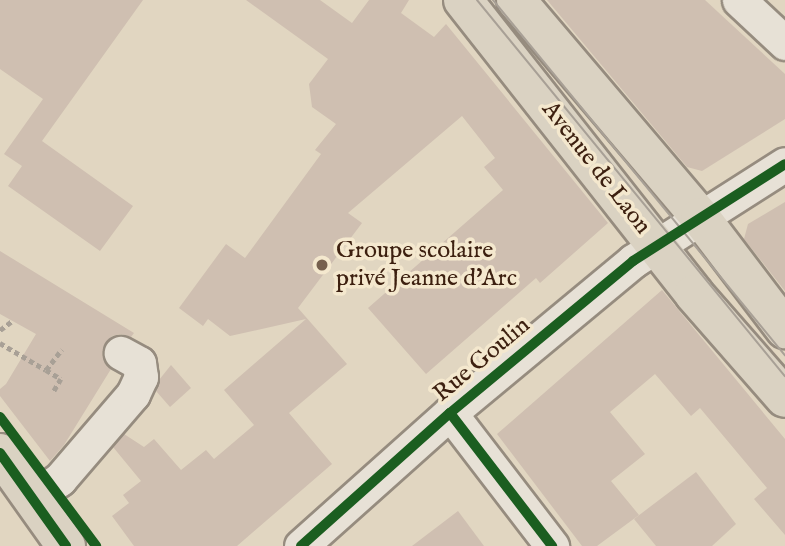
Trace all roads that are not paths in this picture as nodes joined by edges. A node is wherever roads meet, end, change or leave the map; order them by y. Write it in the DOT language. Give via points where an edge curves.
graph roads {
  1 [pos="463,0"];
  2 [pos="516,0"];
  3 [pos="739,0"];
  4 [pos="785,43"];
  5 [pos="779,178"];
  6 [pos="700,217"];
  7 [pos="657,246"];
  8 [pos="785,328"];
  9 [pos="121,353"];
  10 [pos="785,398"];
  11 [pos="450,413"];
  12 [pos="2,459"];
  13 [pos="32,498"];
  14 [pos="66,546"];
  15 [pos="301,546"];
  16 [pos="552,546"];
  1 -- 7 [label="main road, Avenue de Laon"];
  2 -- 6 [label="main road, Avenue de Laon"];
  3 -- 4 [label="street"];
  5 -- 6 [label="street, Rue Goulin"];
  6 -- 7 [label="street, Rue Goulin"];
  6 -- 8 [label="main road, Avenue de Laon"];
  7 -- 10 [label="main road, Avenue de Laon"];
  7 -- 11 [label="street, Rue Goulin"];
  9 -- 13 [label="street" via="139,363 141,377 133,394 60,479"];
  11 -- 15 [label="street, Rue Goulin"];
  11 -- 16 [label="street"];
  12 -- 13 [label="main road"];
  13 -- 14 [label="main road"];
}
